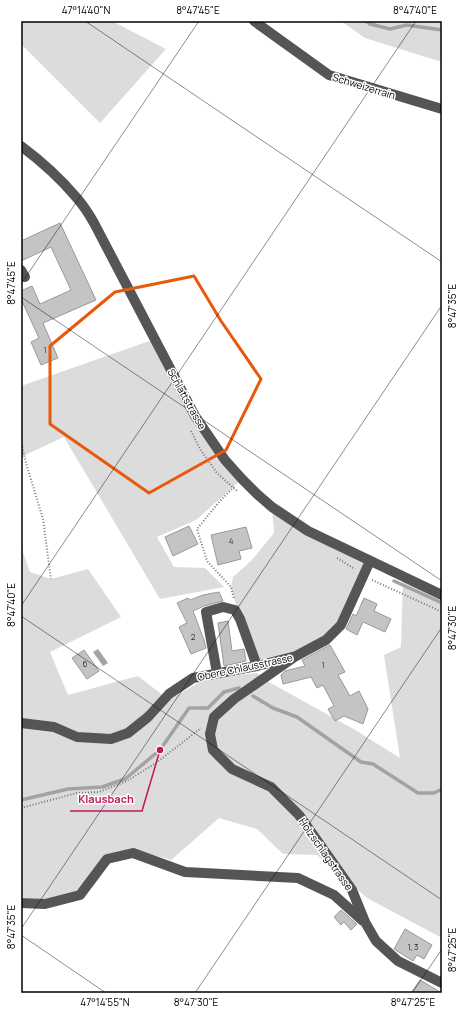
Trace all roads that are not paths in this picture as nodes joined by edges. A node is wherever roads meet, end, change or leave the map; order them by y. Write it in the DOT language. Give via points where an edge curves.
graph roads {
  1 [pos="254,21"];
  2 [pos="442,109"];
  3 [pos="21,146"];
  4 [pos="370,561"];
  5 [pos="442,595"];
  6 [pos="296,656"];
  7 [pos="257,666"];
  8 [pos="217,673"];
  9 [pos="21,723"];
  10 [pos="21,903"];
  11 [pos="365,922"];
  12 [pos="442,983"];
  1 -- 2 [label="street, Schweizerrain" via="329,75"];
  3 -- 4 [label="street, Schlattstrasse" via="56,175 77,198 94,223 195,416 225,460 257,494 290,519 308,531"];
  4 -- 5 [label="street, Schlattstrasse"];
  4 -- 6 [label="street, Obere Chlausstrasse" via="341,625 326,640"];
  6 -- 7 [label="street, Obere Chlausstrasse"];
  6 -- 11 [label="street, Holzschlagstrasse" via="234,698 214,717 210,734 213,750 232,768 271,787 299,815 352,890"];
  7 -- 8 [label="street, Obere Chlausstrasse"];
  7 -- 8 [label="street" via="240,619 234,610 223,607 206,612"];
  8 -- 9 [label="street, Obere Chlausstrasse" via="193,678 169,694 148,717 128,733 111,739 77,737 54,727"];
  10 -- 11 [label="street, Holzschlagstrasse" via="45,904 80,895 107,858 133,853 185,872 298,878 334,895"];
  11 -- 12 [label="street" via="376,941 398,960"];
}
